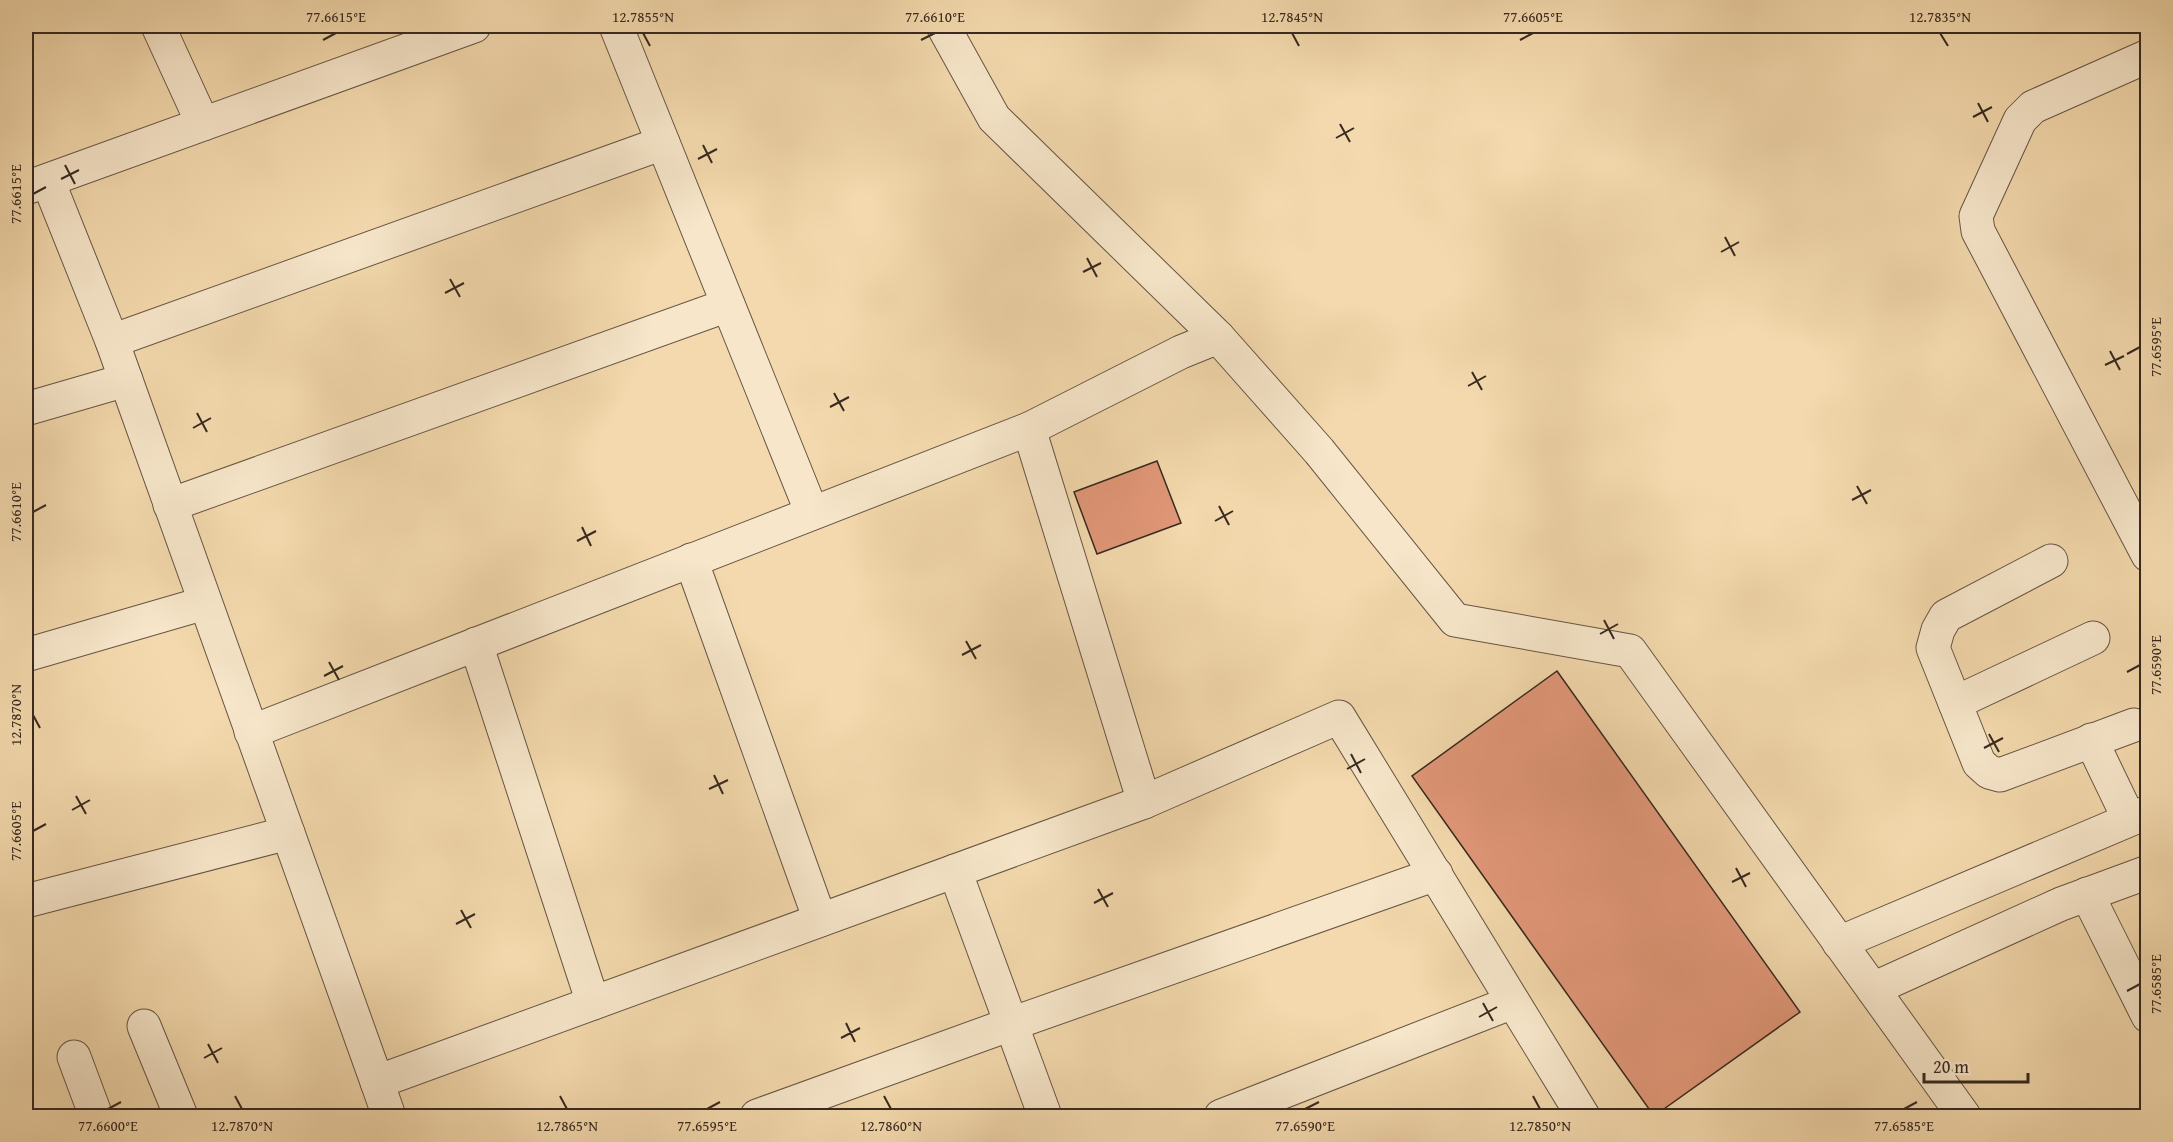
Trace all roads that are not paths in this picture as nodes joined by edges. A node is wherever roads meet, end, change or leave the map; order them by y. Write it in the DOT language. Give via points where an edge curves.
graph roads {
  1 [pos="158,26"];
  2 [pos="474,26"];
  3 [pos="616,26"];
  4 [pos="943,26"];
  5 [pos="2148,56"];
  6 [pos="203,124"];
  7 [pos="663,143"];
  8 [pos="37,184"];
  9 [pos="728,304"];
  10 [pos="1218,337"];
  11 [pos="112,341"];
  12 [pos="126,380"];
  13 [pos="26,409"];
  14 [pos="1029,429"];
  15 [pos="170,505"];
  16 [pos="812,513"];
  17 [pos="2148,555"];
  18 [pos="691,560"];
  19 [pos="2051,561"];
  20 [pos="206,603"];
  21 [pos="2093,638"];
  22 [pos="476,644"];
  23 [pos="26,656"];
  24 [pos="1955,703"];
  25 [pos="2134,725"];
  26 [pos="251,732"];
  27 [pos="2091,740"];
  28 [pos="1144,802"];
  29 [pos="2138,815"];
  30 [pos="288,833"];
  31 [pos="2039,858"];
  32 [pos="955,872"];
  33 [pos="2148,872"];
  34 [pos="1436,874"];
  35 [pos="2074,899"];
  36 [pos="26,901"];
  37 [pos="820,920"];
  38 [pos="1839,943"];
  39 [pos="1873,988"];
  40 [pos="1513,1002"];
  41 [pos="593,1003"];
  42 [pos="2148,1016"];
  43 [pos="1011,1024"];
  44 [pos="144,1026"];
  45 [pos="74,1057"];
  46 [pos="377,1082"];
  47 [pos="96,1116"];
  48 [pos="181,1116"];
  49 [pos="389,1116"];
  50 [pos="757,1116"];
  51 [pos="1044,1116"];
  52 [pos="1221,1116"];
  53 [pos="1583,1116"];
  54 [pos="1964,1116"];
  1 -- 6 [label="street"];
  2 -- 6 [label="street"];
  3 -- 7 [label="street"];
  4 -- 10 [label="street" via="994,118"];
  5 -- 17 [label="street" via="2033,107 2020,120 1976,216 1978,231"];
  6 -- 8 [label="street"];
  7 -- 9 [label="street"];
  7 -- 11 [label="street"];
  8 -- 11 [label="street"];
  9 -- 15 [label="street"];
  9 -- 16 [label="street"];
  10 -- 14 [label="street"];
  10 -- 38 [label="street" via="1319,451 1455,620 1630,651"];
  11 -- 12 [label="street"];
  12 -- 13 [label="street"];
  12 -- 15 [label="street"];
  14 -- 16 [label="street"];
  14 -- 28 [label="street"];
  15 -- 20 [label="street"];
  16 -- 18 [label="street"];
  18 -- 22 [label="street"];
  18 -- 37 [label="street"];
  19 -- 24 [label="street" via="1946,616 1933,648"];
  20 -- 23 [label="street"];
  20 -- 26 [label="street"];
  21 -- 24 [label="street"];
  22 -- 26 [label="street"];
  22 -- 41 [label="street"];
  24 -- 27 [label="street" via="1979,764 2000,775"];
  25 -- 27 [label="street"];
  26 -- 30 [label="street"];
  27 -- 29 [label="street"];
  28 -- 32 [label="street"];
  28 -- 34 [label="street" via="1339,717"];
  29 -- 31 [label="street"];
  30 -- 36 [label="street"];
  30 -- 46 [label="street"];
  31 -- 35 [label="street"];
  31 -- 38 [label="street"];
  32 -- 37 [label="street"];
  32 -- 43 [label="street"];
  33 -- 35 [label="street"];
  34 -- 40 [label="street"];
  34 -- 43 [label="street"];
  35 -- 39 [label="street"];
  35 -- 42 [label="street"];
  37 -- 41 [label="street"];
  38 -- 39 [label="street"];
  39 -- 54 [label="street"];
  40 -- 52 [label="street"];
  40 -- 53 [label="street"];
  41 -- 46 [label="street"];
  43 -- 50 [label="street"];
  43 -- 51 [label="street"];
  44 -- 48 [label="street"];
  45 -- 47 [label="street"];
  46 -- 49 [label="street"];
}
